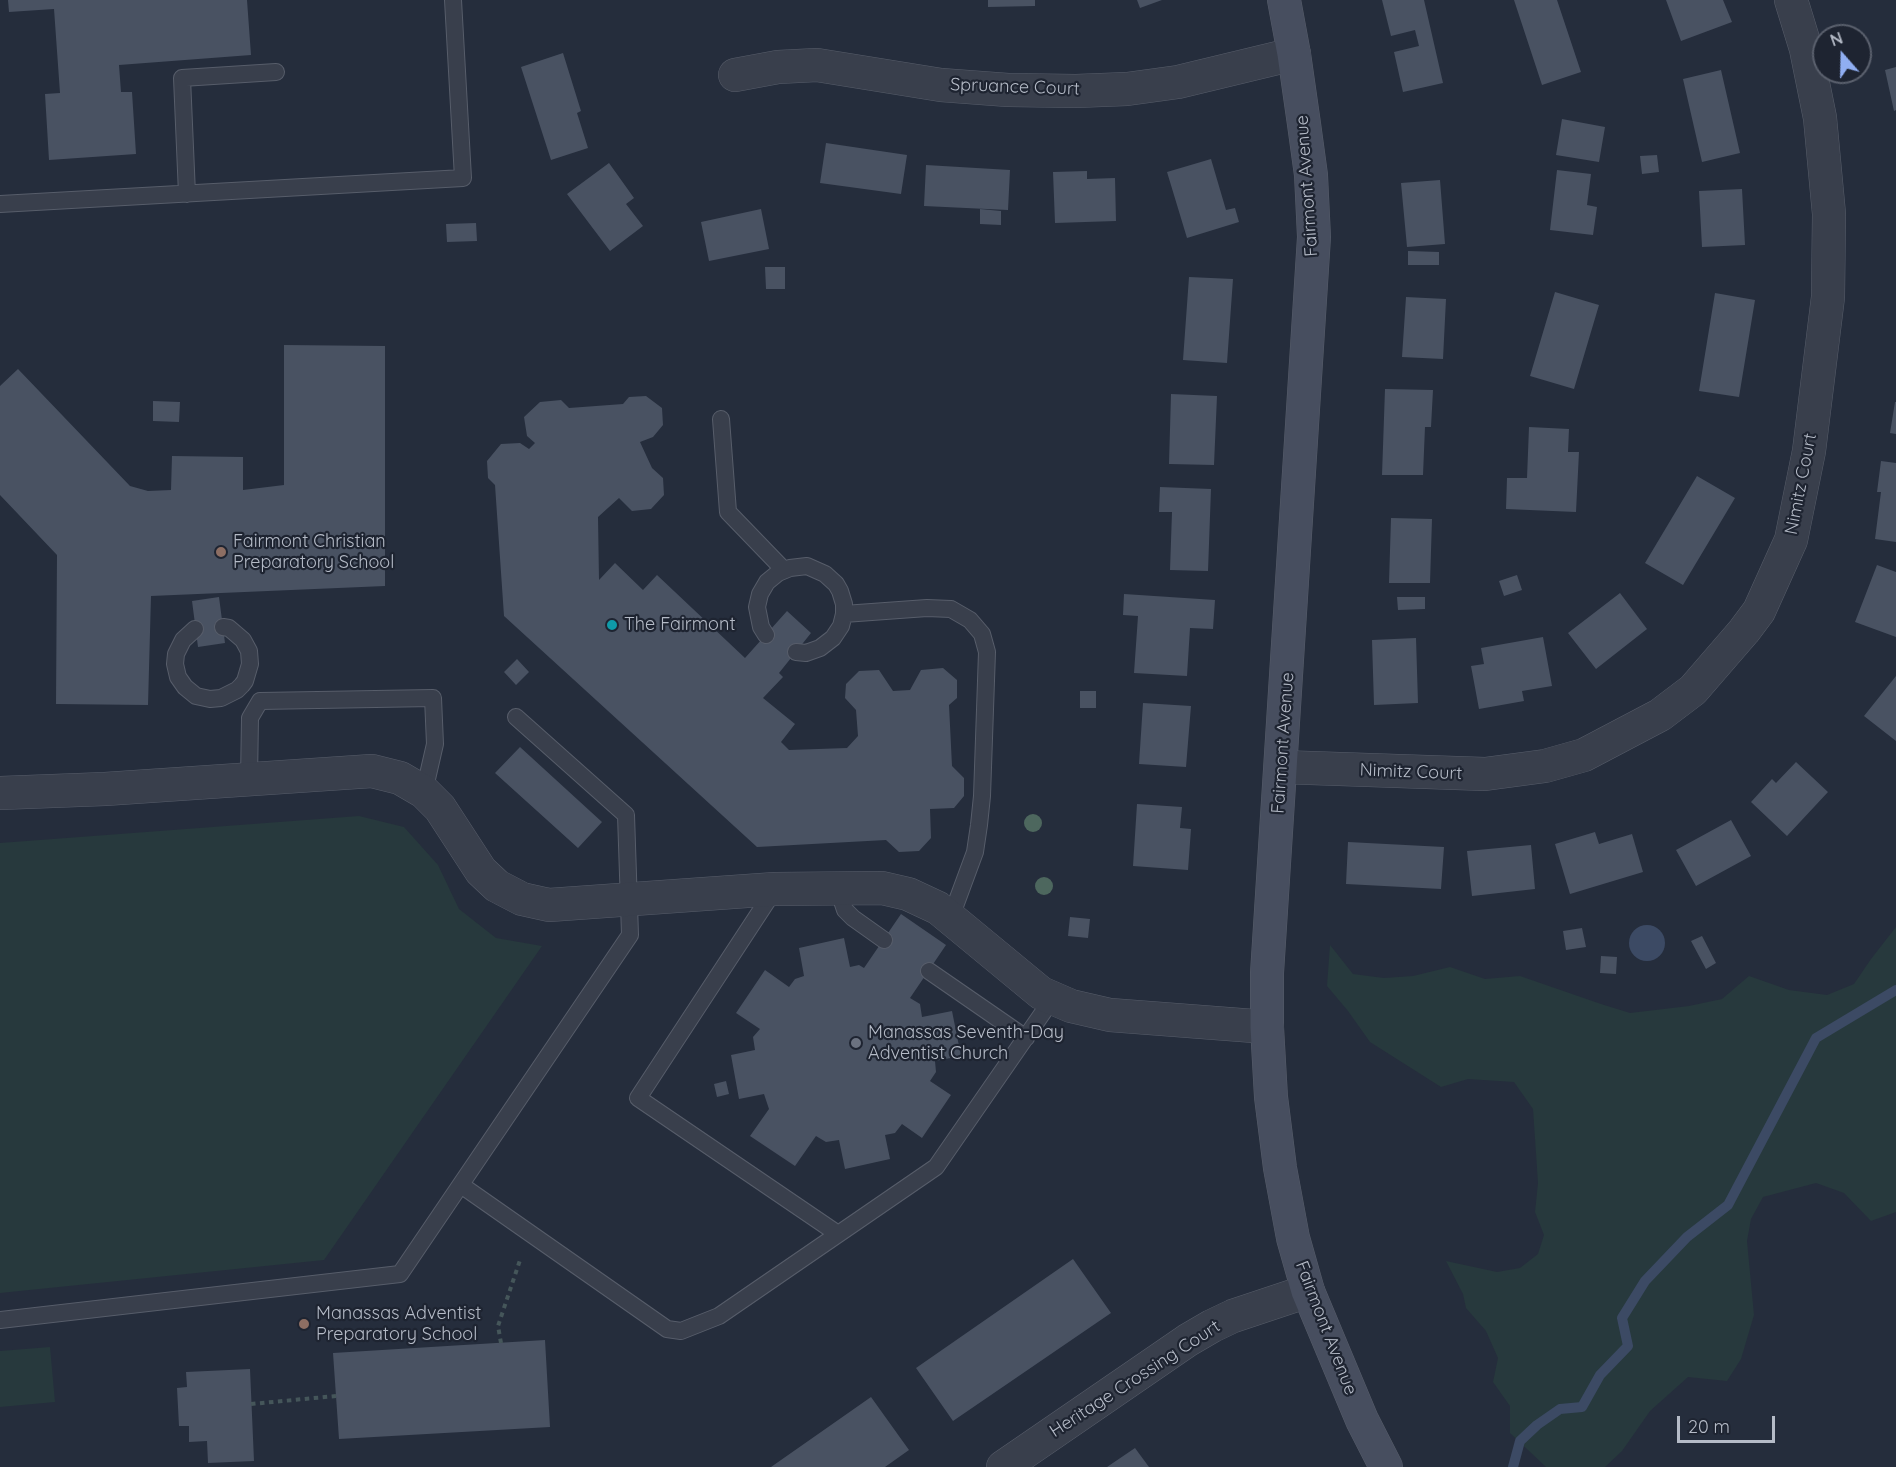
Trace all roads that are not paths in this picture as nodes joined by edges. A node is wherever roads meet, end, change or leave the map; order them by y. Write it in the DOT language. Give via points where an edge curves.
graph roads {
  1 [pos="453,0"];
  2 [pos="1284,0"];
  3 [pos="1791,0"];
  4 [pos="1294,54"];
  5 [pos="276,72"];
  6 [pos="735,75"];
  7 [pos="187,194"];
  8 [pos="0,204"];
  9 [pos="721,419"];
  10 [pos="784,570"];
  11 [pos="844,614"];
  12 [pos="223,627"];
  13 [pos="195,629"];
  14 [pos="766,635"];
  15 [pos="796,652"];
  16 [pos="242,685"];
  17 [pos="260,701"];
  18 [pos="516,717"];
  19 [pos="1281,767"];
  20 [pos="249,779"];
  21 [pos="424,792"];
  22 [pos="0,793"];
  23 [pos="775,889"];
  24 [pos="842,889"];
  25 [pos="629,899"];
  26 [pos="951,917"];
  27 [pos="884,940"];
  28 [pos="929,971"];
  29 [pos="1053,998"];
  30 [pos="1267,1027"];
  31 [pos="1026,1038"];
  32 [pos="461,1185"];
  33 [pos="838,1234"];
  34 [pos="1308,1291"];
  35 [pos="0,1320"];
  36 [pos="1383,1462"];
  37 [pos="1003,1467"];
  1 -- 7 [label="lane" via="463,178"];
  2 -- 4 [label="street, Fairmont Avenue"];
  3 -- 19 [label="street, Nimitz Court" via="1820,118 1829,214 1828,297 1809,451 1791,540 1759,611 1693,690 1660,715 1584,756 1485,774"];
  4 -- 6 [label="street, Spruance Court" via="1178,82 1117,89 1008,90 818,65"];
  4 -- 19 [label="street, Fairmont Avenue" via="1311,175 1314,237"];
  5 -- 7 [label="lane" via="182,78"];
  7 -- 8 [label="lane"];
  9 -- 10 [label="lane" via="728,512"];
  10 -- 11 [label="lane" via="807,566 825,574 840,591"];
  10 -- 14 [label="lane" via="767,582 760,594 758,617"];
  11 -- 15 [label="lane" via="833,638 820,648"];
  11 -- 26 [label="lane" via="951,609 970,620 982,634 987,652 979,825 975,852"];
  12 -- 16 [label="lane" via="239,635 249,651 250,664"];
  13 -- 16 [label="lane" via="176,654 178,677 185,687 196,696 210,699 222,698"];
  16 -- 17 [label="lane"];
  17 -- 20 [label="lane" via="250,718"];
  17 -- 21 [label="lane" via="433,698 435,744"];
  18 -- 25 [label="lane" via="626,815"];
  19 -- 30 [label="street, Fairmont Avenue"];
  20 -- 21 [label="street" via="372,771 400,778"];
  20 -- 22 [label="street"];
  21 -- 25 [label="street" via="440,808 481,871 497,886 522,899 549,905"];
  23 -- 24 [label="street"];
  23 -- 25 [label="street"];
  23 -- 33 [label="lane" via="638,1098"];
  24 -- 26 [label="street" via="882,888 908,894"];
  24 -- 27 [label="lane" via="845,910"];
  25 -- 32 [label="lane" via="630,935"];
  26 -- 29 [label="street" via="1041,993"];
  28 -- 31 [label="lane"];
  29 -- 30 [label="street" via="1110,1015"];
  29 -- 31 [label="lane"];
  30 -- 34 [label="street, Fairmont Avenue" via="1280,1168"];
  31 -- 33 [label="lane" via="936,1167"];
  32 -- 33 [label="lane" via="667,1329 681,1331 718,1316"];
  32 -- 35 [label="lane" via="400,1274"];
  34 -- 36 [label="street, Fairmont Avenue"];
  34 -- 37 [label="street, Heritage Crossing Court" via="1212,1326"];
}
